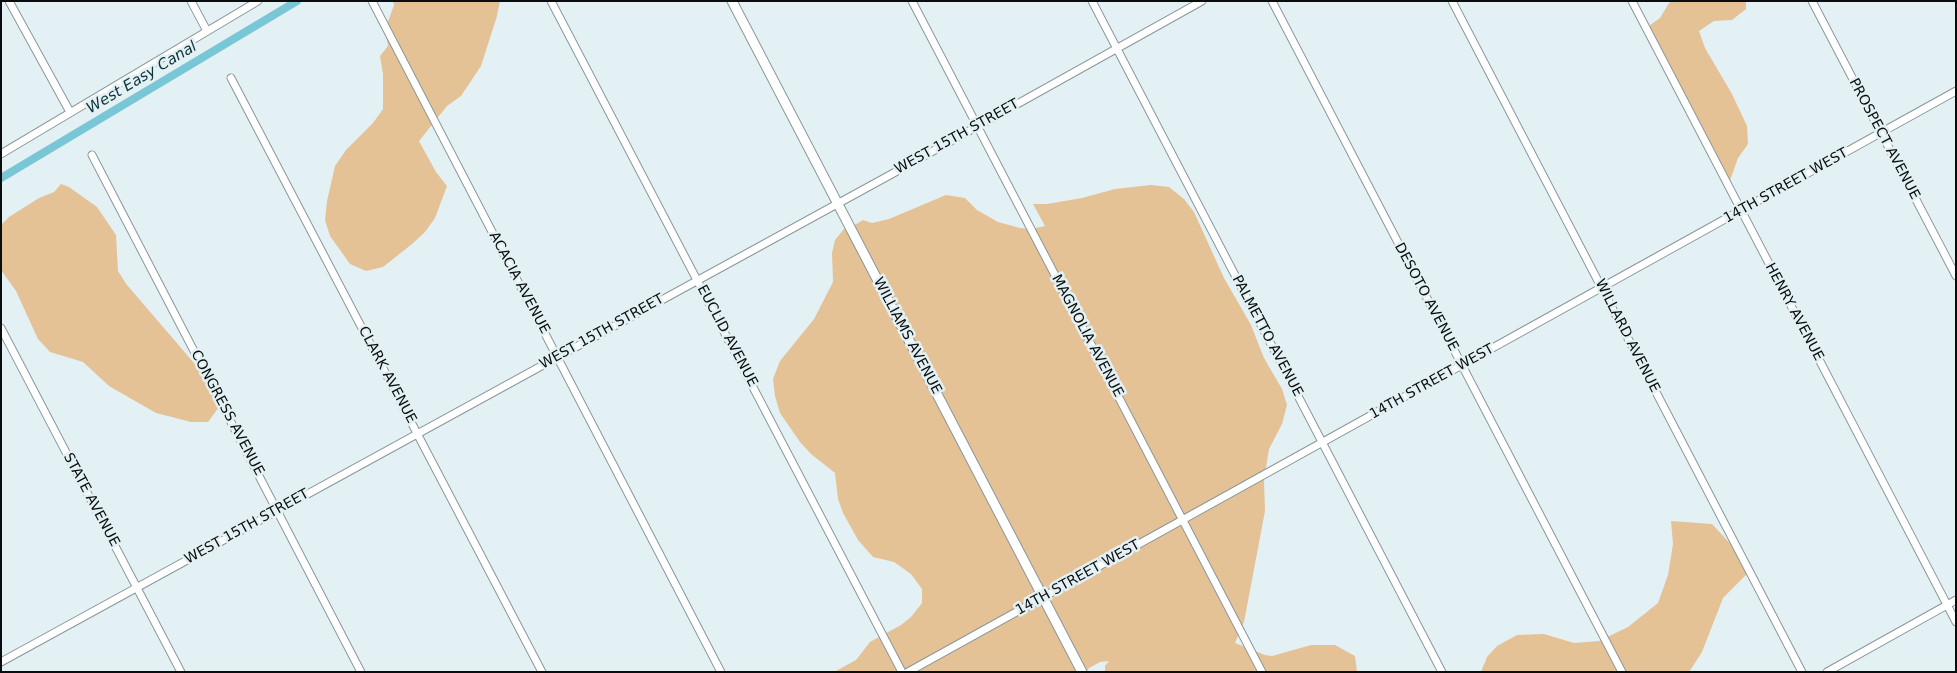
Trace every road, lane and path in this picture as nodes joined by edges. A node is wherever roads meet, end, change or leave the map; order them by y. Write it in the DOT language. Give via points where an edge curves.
graph roads {
  1 [pos="9,1"];
  2 [pos="191,1"];
  3 [pos="258,1"];
  4 [pos="372,1"];
  5 [pos="551,1"];
  6 [pos="732,1"];
  7 [pos="912,1"];
  8 [pos="1092,1"];
  9 [pos="1202,1"];
  10 [pos="1272,1"];
  11 [pos="1452,1"];
  12 [pos="1632,1"];
  13 [pos="1812,1"];
  14 [pos="207,31"];
  15 [pos="1117,48"];
  16 [pos="232,78"];
  17 [pos="1956,91"];
  18 [pos="70,112"];
  19 [pos="977,125"];
  20 [pos="1881,133"];
  21 [pos="1,154"];
  22 [pos="92,155"];
  23 [pos="837,203"];
  24 [pos="1741,210"];
  25 [pos="1956,276"];
  26 [pos="698,280"];
  27 [pos="1602,288"];
  28 [pos="1,328"];
  29 [pos="557,357"];
  30 [pos="1462,365"];
  31 [pos="418,433"];
  32 [pos="1322,443"];
  33 [pos="277,510"];
  34 [pos="1183,520"];
  35 [pos="137,588"];
  36 [pos="1043,598"];
  37 [pos="1956,600"];
  38 [pos="1947,605"];
  39 [pos="1956,622"];
  40 [pos="1,662"];
  41 [pos="181,672"];
  42 [pos="361,672"];
  43 [pos="542,672"];
  44 [pos="721,672"];
  45 [pos="902,672"];
  46 [pos="908,672"];
  47 [pos="1082,672"];
  48 [pos="1262,672"];
  49 [pos="1442,672"];
  50 [pos="1622,672"];
  51 [pos="1802,672"];
  52 [pos="1827,672"];
  1 -- 18 [label="street"];
  2 -- 14 [label="street"];
  3 -- 14 [label="street"];
  4 -- 29 [label="street, ACACIA AVENUE"];
  5 -- 26 [label="street, EUCLID AVENUE"];
  6 -- 23 [label="street, WILLIAMS AVENUE"];
  7 -- 19 [label="street, MAGNOLIA AVENUE"];
  8 -- 15 [label="street, PALMETTO AVENUE"];
  9 -- 15 [label="street, WEST 15TH STREET"];
  10 -- 30 [label="street, DESOTO AVENUE"];
  11 -- 27 [label="street, WILLARD AVENUE"];
  12 -- 24 [label="street, HENRY AVENUE"];
  13 -- 20 [label="street, PROSPECT AVENUE"];
  14 -- 18 [label="street"];
  15 -- 19 [label="street, WEST 15TH STREET"];
  15 -- 32 [label="street, PALMETTO AVENUE"];
  16 -- 31 [label="street, CLARK AVENUE"];
  17 -- 20 [label="street, 14TH STREET WEST"];
  18 -- 21 [label="street"];
  19 -- 23 [label="street, WEST 15TH STREET"];
  19 -- 34 [label="street, MAGNOLIA AVENUE"];
  20 -- 24 [label="street, 14TH STREET WEST"];
  20 -- 25 [label="street, PROSPECT AVENUE"];
  22 -- 33 [label="street, CONGRESS AVENUE"];
  23 -- 26 [label="street, WEST 15TH STREET"];
  23 -- 36 [label="street, WILLIAMS AVENUE"];
  24 -- 27 [label="street, 14TH STREET WEST"];
  24 -- 38 [label="street, HENRY AVENUE"];
  26 -- 29 [label="street, WEST 15TH STREET"];
  26 -- 45 [label="street, EUCLID AVENUE"];
  27 -- 30 [label="street, 14TH STREET WEST"];
  27 -- 51 [label="street, WILLARD AVENUE"];
  28 -- 35 [label="street, STATE AVENUE"];
  29 -- 31 [label="street, WEST 15TH STREET"];
  29 -- 44 [label="street, ACACIA AVENUE"];
  30 -- 32 [label="street, 14TH STREET WEST"];
  30 -- 50 [label="street, DESOTO AVENUE"];
  31 -- 33 [label="street, WEST 15TH STREET"];
  31 -- 43 [label="street, CLARK AVENUE"];
  32 -- 34 [label="street, 14TH STREET WEST"];
  32 -- 49 [label="street, PALMETTO AVENUE"];
  33 -- 35 [label="street, WEST 15TH STREET"];
  33 -- 42 [label="street, CONGRESS AVENUE"];
  34 -- 36 [label="street, 14TH STREET WEST"];
  34 -- 48 [label="street, MAGNOLIA AVENUE"];
  35 -- 40 [label="street, WEST 15TH STREET"];
  35 -- 41 [label="street, STATE AVENUE"];
  36 -- 46 [label="street, 14TH STREET WEST"];
  36 -- 47 [label="street, WILLIAMS AVENUE"];
  37 -- 38 [label="street"];
  38 -- 39 [label="street, HENRY AVENUE"];
  38 -- 52 [label="street"];
}
